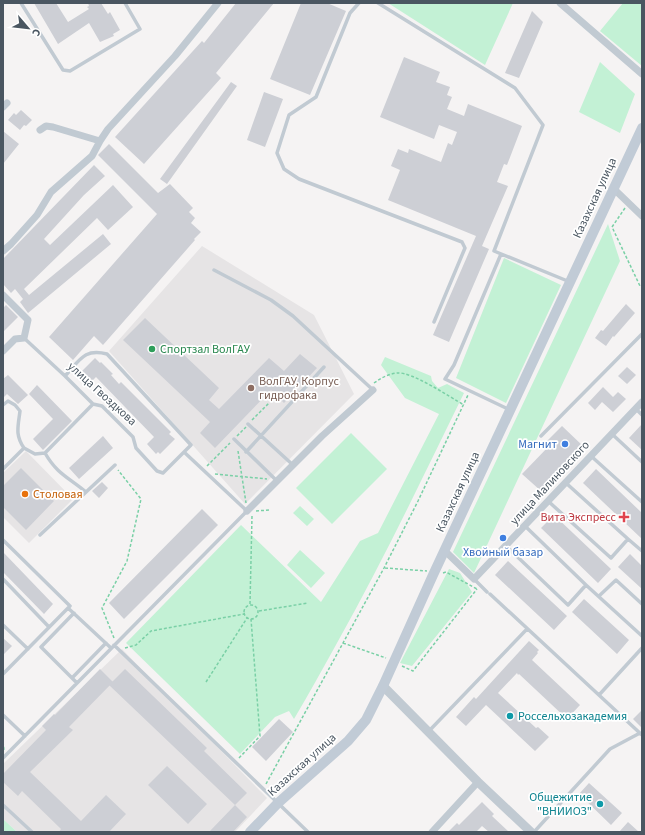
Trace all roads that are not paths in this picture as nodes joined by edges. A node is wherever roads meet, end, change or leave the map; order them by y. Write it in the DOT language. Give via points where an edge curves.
graph roads {
  1 [pos="21,3"];
  2 [pos="125,3"];
  3 [pos="359,3"];
  4 [pos="378,3"];
  5 [pos="560,3"];
  6 [pos="215,4"];
  7 [pos="642,74"];
  8 [pos="642,128"];
  9 [pos="40,130"];
  10 [pos="100,141"];
  11 [pos="614,189"];
  12 [pos="642,215"];
  13 [pos="3,251"];
  14 [pos="501,254"];
  15 [pos="214,270"];
  16 [pos="571,282"];
  17 [pos="3,295"];
  18 [pos="434,322"];
  19 [pos="642,334"];
  20 [pos="24,338"];
  21 [pos="3,351"];
  22 [pos="324,367"];
  23 [pos="65,376"];
  24 [pos="371,388"];
  25 [pos="642,402"];
  26 [pos="93,404"];
  27 [pos="3,405"];
  28 [pos="636,409"];
  29 [pos="510,410"];
  30 [pos="642,415"];
  31 [pos="248,424"];
  32 [pos="612,434"];
  33 [pos="261,436"];
  34 [pos="541,436"];
  35 [pos="235,441"];
  36 [pos="24,448"];
  37 [pos="184,452"];
  38 [pos="246,452"];
  39 [pos="45,453"];
  40 [pos="591,456"];
  41 [pos="642,462"];
  42 [pos="115,465"];
  43 [pos="292,465"];
  44 [pos="3,469"];
  45 [pos="277,480"];
  46 [pos="566,483"];
  47 [pos="86,492"];
  48 [pos="548,501"];
  49 [pos="642,502"];
  50 [pos="250,512"];
  51 [pos="525,526"];
  52 [pos="40,536"];
  53 [pos="3,540"];
  54 [pos="628,540"];
  55 [pos="506,546"];
  56 [pos="445,551"];
  57 [pos="642,551"];
  58 [pos="3,579"];
  59 [pos="474,579"];
  60 [pos="586,585"];
  61 [pos="599,596"];
  62 [pos="642,604"];
  63 [pos="68,608"];
  64 [pos="74,613"];
  65 [pos="3,624"];
  66 [pos="50,627"];
  67 [pos="527,629"];
  68 [pos="642,636"];
  69 [pos="106,642"];
  70 [pos="114,645"];
  71 [pos="642,648"];
  72 [pos="28,649"];
  73 [pos="4,673"];
  74 [pos="72,678"];
  75 [pos="77,683"];
  76 [pos="383,686"];
  77 [pos="599,695"];
  78 [pos="3,715"];
  79 [pos="429,731"];
  80 [pos="641,734"];
  81 [pos="25,736"];
  82 [pos="3,758"];
  83 [pos="478,782"];
  84 [pos="278,803"];
  85 [pos="3,805"];
  86 [pos="32,832"];
  87 [pos="250,832"];
  88 [pos="308,832"];
  89 [pos="432,832"];
  90 [pos="530,832"];
  91 [pos="534,832"];
  1 -- 2 [label="lane" via="63,70 70,71 140,28"];
  3 -- 18 [label="lane" via="350,13 316,97 290,115 277,153 284,169 299,179 462,242 464,248"];
  4 -- 14 [label="lane" via="515,88 543,125 494,251"];
  5 -- 7 [label="street"];
  6 -- 10 [label="street" via="175,56"];
  8 -- 11 [label="main road, Казахская улица"];
  9 -- 10 [label="street" via="46,126 53,127"];
  10 -- 13 [label="street" via="92,156 51,192 37,215"];
  11 -- 12 [label="street"];
  11 -- 16 [label="main road, Казахская улица"];
  14 -- 16 [label="lane"];
  14 -- 29 [label="lane" via="454,365 445,379"];
  15 -- 24 [label="lane" via="271,300 293,316"];
  16 -- 29 [label="main road, Казахская улица"];
  17 -- 20 [label="street" via="28,320"];
  19 -- 34 [label="lane"];
  20 -- 21 [label="street" via="15,339"];
  20 -- 23 [label="lane, улица Гвоздкова"];
  22 -- 33 [label="lane"];
  23 -- 26 [label="lane, улица Гвоздкова"];
  23 -- 37 [label="lane" via="86,354 96,351 107,354 191,445"];
  24 -- 43 [label="street"];
  25 -- 28 [label="street, улица Малиновского"];
  26 -- 37 [label="lane, улица Гвоздкова" via="102,406 133,437 136,448 157,471 162,473"];
  26 -- 39 [label="lane"];
  27 -- 36 [label="lane" via="8,400 20,411 18,436"];
  28 -- 30 [label="lane"];
  28 -- 32 [label="street, улица Малиновского"];
  29 -- 56 [label="main road, Казахская улица"];
  31 -- 33 [label="lane"];
  32 -- 40 [label="street, улица Малиновского"];
  32 -- 41 [label="lane"];
  33 -- 38 [label="lane"];
  33 -- 43 [label="lane"];
  35 -- 38 [label="lane"];
  36 -- 39 [label="lane" via="35,454"];
  36 -- 44 [label="lane"];
  37 -- 50 [label="lane"];
  38 -- 45 [label="lane"];
  39 -- 47 [label="lane" via="52,465"];
  40 -- 46 [label="street, улица Малиновского"];
  40 -- 49 [label="lane"];
  42 -- 47 [label="lane"];
  43 -- 45 [label="street"];
  45 -- 50 [label="street"];
  46 -- 48 [label="street, улица Малиновского"];
  46 -- 54 [label="lane"];
  47 -- 52 [label="lane"];
  48 -- 51 [label="street, улица Малиновского"];
  48 -- 54 [label="lane" via="611,558"];
  50 -- 70 [label="lane"];
  51 -- 55 [label="street, улица Малиновского"];
  51 -- 60 [label="lane"];
  53 -- 63 [label="lane" via="70,606"];
  54 -- 57 [label="lane"];
  55 -- 59 [label="street, улица Малиновского"];
  55 -- 60 [label="lane" via="568,605"];
  56 -- 59 [label="street"];
  56 -- 76 [label="main road, Казахская улица"];
  58 -- 66 [label="lane"];
  59 -- 67 [label="lane"];
  60 -- 61 [label="lane"];
  61 -- 62 [label="lane" via="616,580"];
  61 -- 68 [label="lane"];
  63 -- 64 [label="lane"];
  63 -- 66 [label="lane"];
  64 -- 69 [label="lane"];
  64 -- 74 [label="lane" via="41,647"];
  65 -- 72 [label="lane"];
  66 -- 72 [label="lane"];
  67 -- 77 [label="lane"];
  67 -- 79 [label="lane"];
  69 -- 70 [label="lane"];
  69 -- 74 [label="lane"];
  70 -- 75 [label="lane"];
  70 -- 84 [label="lane"];
  71 -- 77 [label="lane"];
  72 -- 73 [label="lane"];
  74 -- 75 [label="lane"];
  75 -- 81 [label="lane"];
  76 -- 79 [label="street"];
  76 -- 84 [label="main road, Казахская улица" via="366,720 348,741"];
  77 -- 80 [label="lane"];
  78 -- 81 [label="lane"];
  79 -- 83 [label="street"];
  80 -- 91 [label="lane" via="610,749"];
  81 -- 82 [label="lane"];
  83 -- 89 [label="street"];
  83 -- 90 [label="street"];
  84 -- 87 [label="main road, Казахская улица"];
  84 -- 88 [label="lane"];
  85 -- 86 [label="lane"];
}
